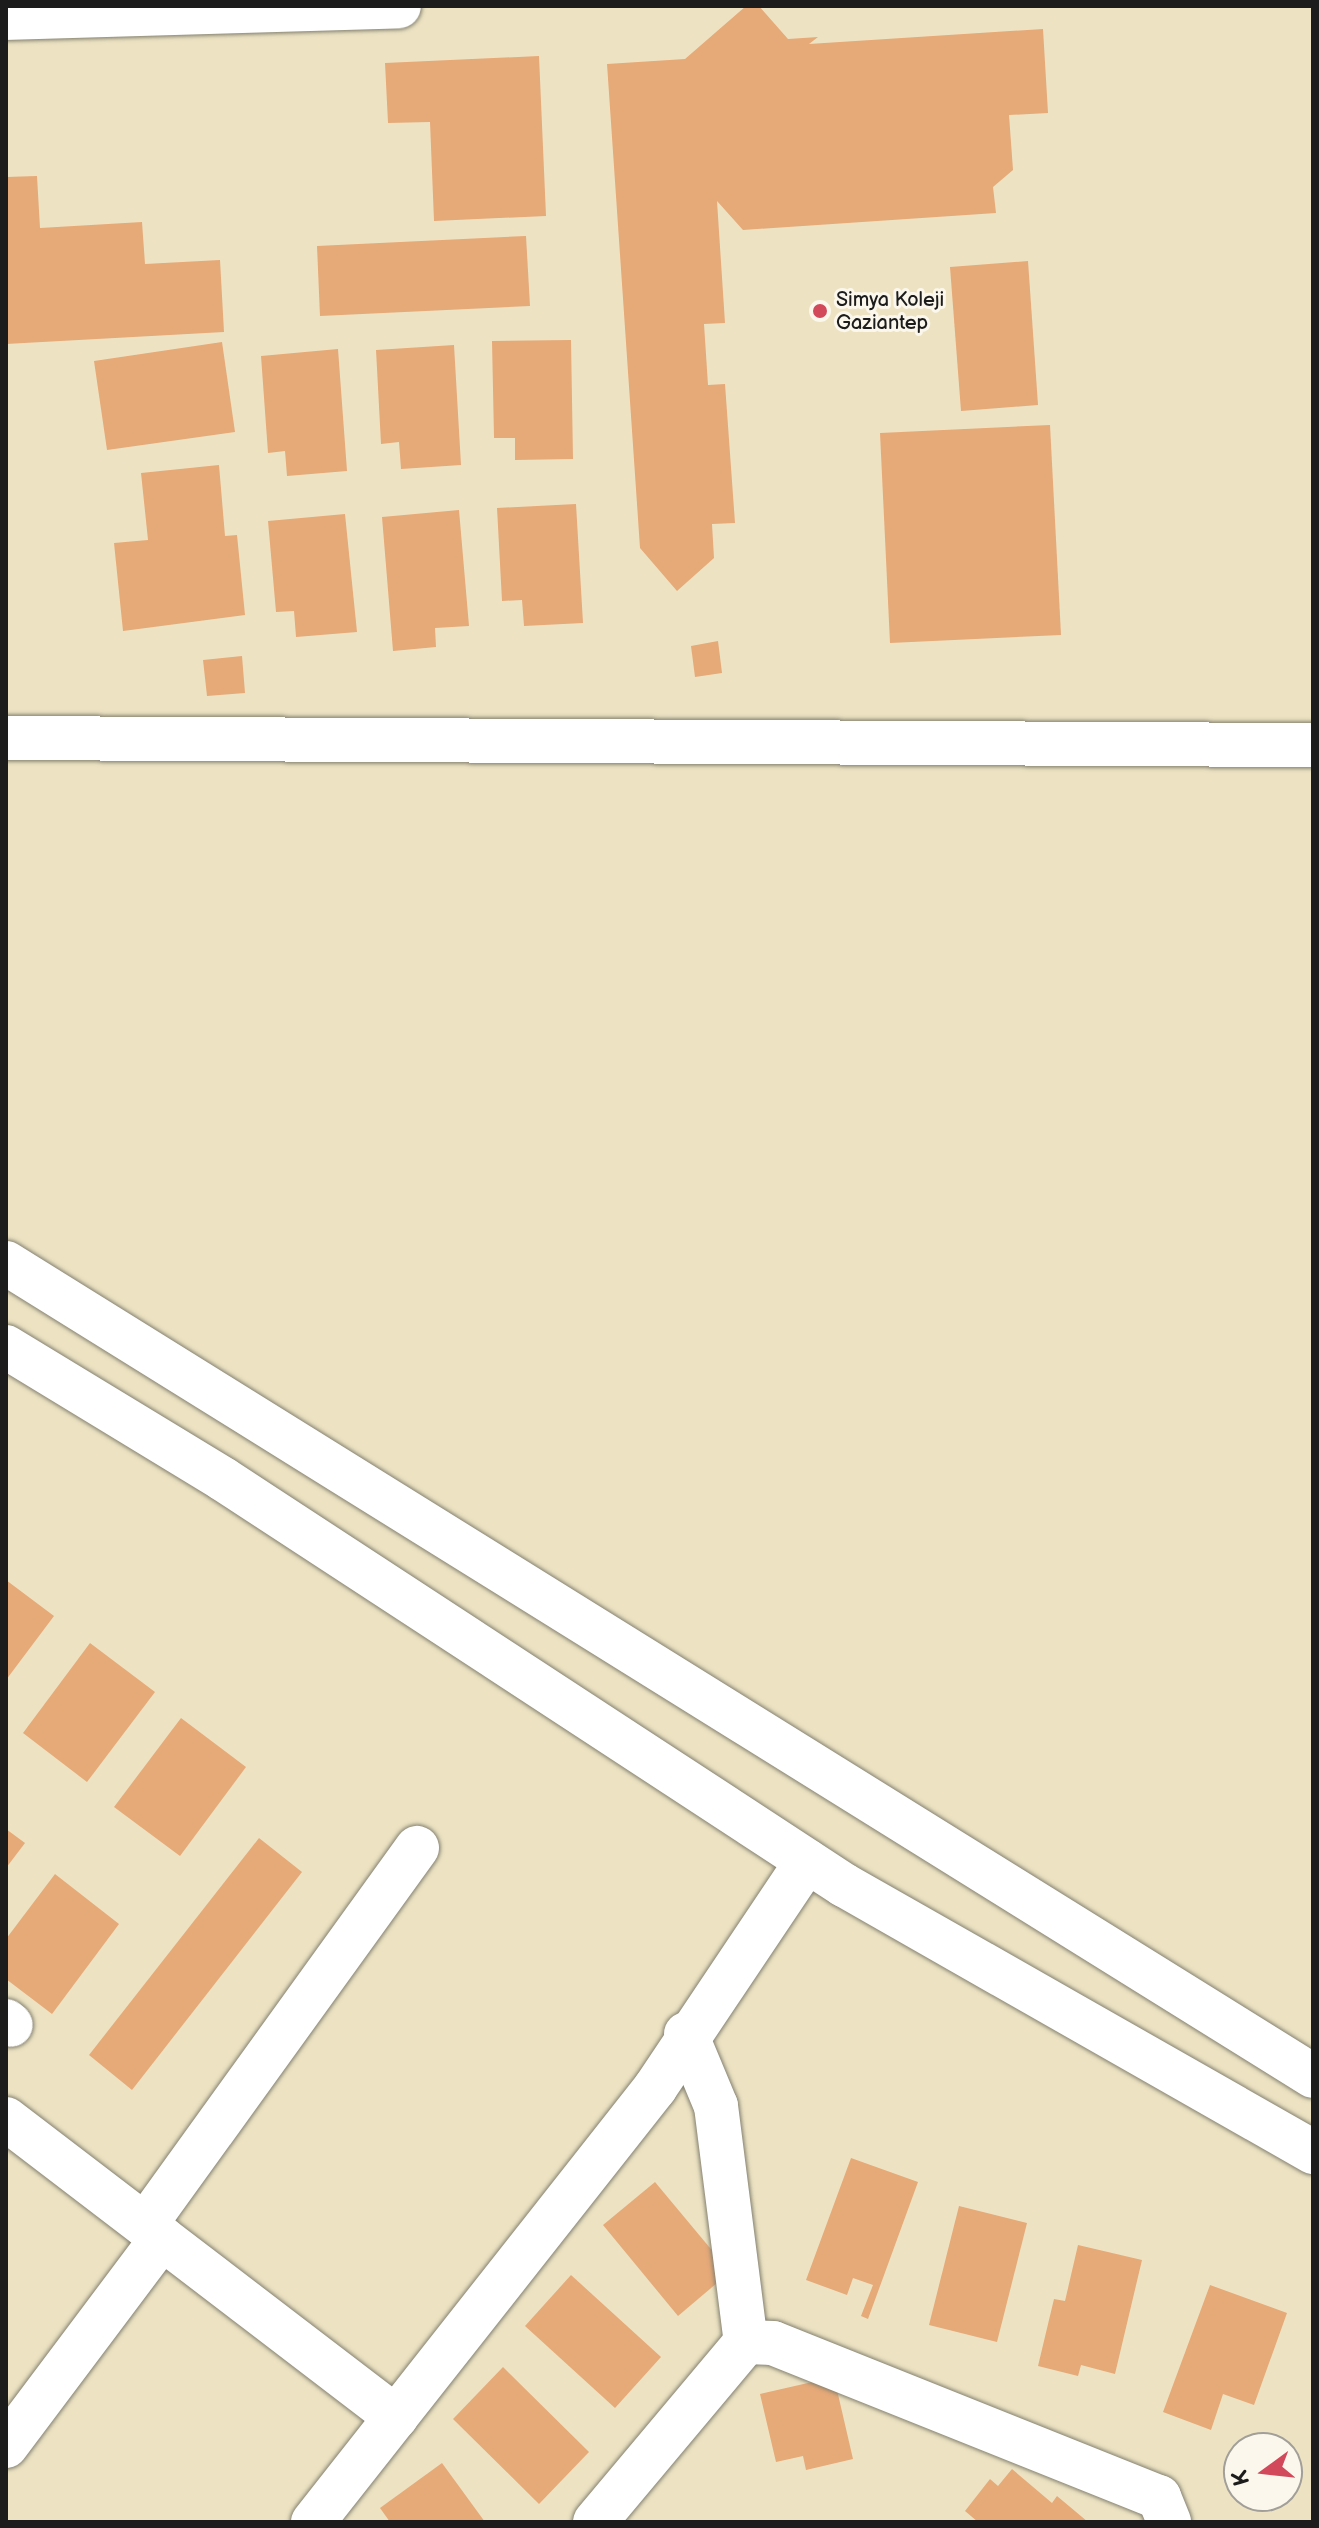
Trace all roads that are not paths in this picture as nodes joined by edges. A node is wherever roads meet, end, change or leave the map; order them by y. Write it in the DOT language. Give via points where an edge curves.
graph roads {
  1 [pos="399,6"];
  2 [pos="6,18"];
  3 [pos="6,738"];
  4 [pos="1313,745"];
  5 [pos="6,1263"];
  6 [pos="6,1347"];
  7 [pos="417,1848"];
  8 [pos="807,1861"];
  9 [pos="686,2034"];
  10 [pos="1313,2076"];
  11 [pos="6,2119"];
  12 [pos="1313,2152"];
  13 [pos="154,2232"];
  14 [pos="746,2342"];
  15 [pos="396,2417"];
  16 [pos="6,2446"];
  17 [pos="313,2522"];
  18 [pos="595,2522"];
  19 [pos="1169,2522"];
  1 -- 2 [label="street"];
  3 -- 4 [label="street"];
  5 -- 10 [label="street"];
  6 -- 8 [label="street" via="223,1479"];
  7 -- 13 [label="street"];
  8 -- 9 [label="street"];
  8 -- 12 [label="street"];
  9 -- 14 [label="street" via="716,2106"];
  9 -- 15 [label="street" via="655,2088"];
  11 -- 13 [label="street"];
  13 -- 15 [label="street"];
  13 -- 16 [label="street"];
  14 -- 18 [label="street"];
  14 -- 19 [label="street" via="773,2343 1159,2497"];
  15 -- 17 [label="street"];
}
